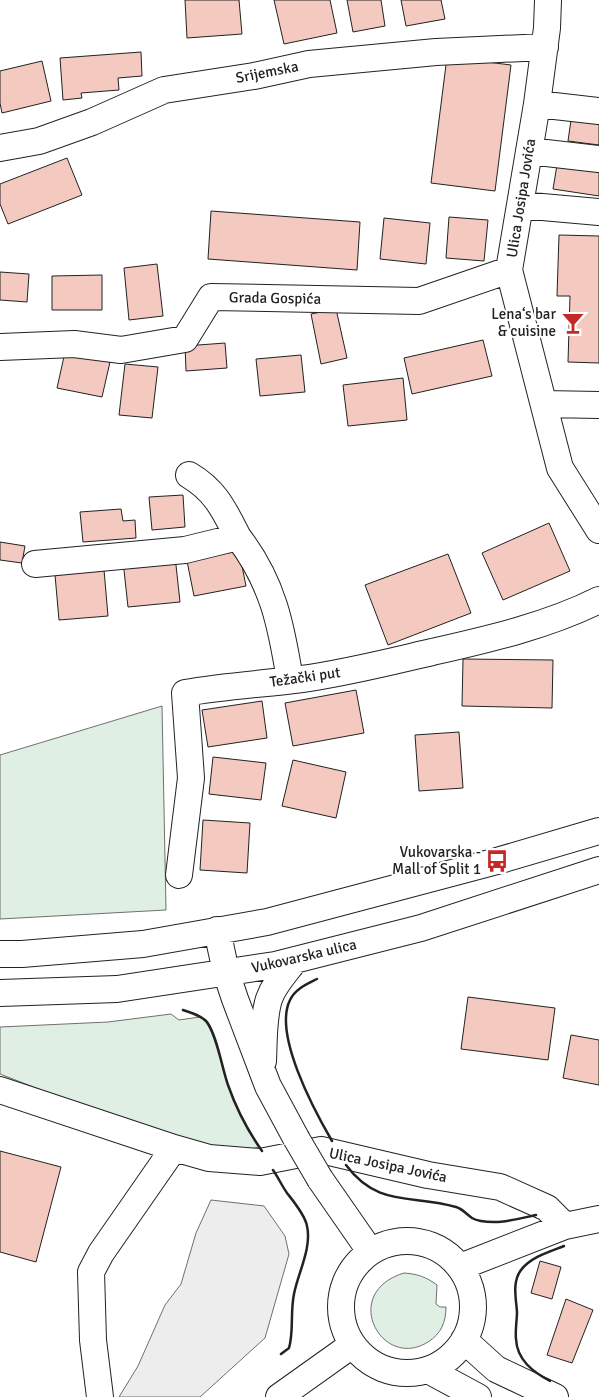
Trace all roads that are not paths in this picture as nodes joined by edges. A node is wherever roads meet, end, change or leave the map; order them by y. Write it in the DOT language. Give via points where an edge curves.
graph roads {
  1 [pos="548,0"];
  2 [pos="567,0"];
  3 [pos="546,38"];
  4 [pos="537,104"];
  5 [pos="599,111"];
  6 [pos="0,148"];
  7 [pos="529,151"];
  8 [pos="599,159"];
  9 [pos="520,205"];
  10 [pos="599,212"];
  11 [pos="509,270"];
  12 [pos="0,347"];
  13 [pos="544,404"];
  14 [pos="599,405"];
  15 [pos="189,475"];
  16 [pos="599,530"];
  17 [pos="238,537"];
  18 [pos="35,564"];
  19 [pos="599,600"];
  20 [pos="290,680"];
  21 [pos="599,831"];
  22 [pos="599,870"];
  23 [pos="179,875"];
  24 [pos="217,930"];
  25 [pos="0,954"];
  26 [pos="296,960"];
  27 [pos="226,972"];
  28 [pos="0,993"];
  29 [pos="262,1069"];
  30 [pos="0,1090"];
  31 [pos="174,1148"];
  32 [pos="599,1219"];
  33 [pos="565,1226"];
  34 [pos="370,1251"];
  35 [pos="460,1267"];
  36 [pos="464,1340"];
  37 [pos="352,1345"];
  38 [pos="428,1370"];
  39 [pos="100,1397"];
  40 [pos="280,1397"];
  41 [pos="478,1397"];
  42 [pos="555,1397"];
  1 -- 3 [label="street, Ulica Josipa Jovića"];
  2 -- 3 [label="street" via="560,5"];
  3 -- 4 [label="street, Ulica Josipa Jovića"];
  3 -- 6 [label="street, Srijemska" via="309,64 164,90 92,122 39,140"];
  4 -- 5 [label="street"];
  4 -- 7 [label="street, Ulica Josipa Jovića"];
  7 -- 8 [label="street"];
  7 -- 9 [label="street, Ulica Josipa Jovića"];
  9 -- 10 [label="street"];
  9 -- 11 [label="street, Ulica Josipa Jovića"];
  11 -- 12 [label="street, Grada Gospića" via="419,301 210,297 185,339 121,350 74,344"];
  11 -- 13 [label="street, Ulica Josipa Jovića"];
  13 -- 14 [label="street"];
  13 -- 16 [label="street, Ulica Josipa Jovića" via="560,468"];
  15 -- 17 [label="street" via="203,483 220,503"];
  17 -- 18 [label="street" via="185,550"];
  17 -- 20 [label="street" via="271,592"];
  19 -- 20 [label="street, Težački put" via="572,614 459,646"];
  20 -- 23 [label="street, Težački put" via="185,693 191,778"];
  21 -- 24 [label="street" via="267,922"];
  22 -- 26 [label="street, Vukovarska ulica" via="421,928"];
  24 -- 25 [label="street" via="143,944"];
  24 -- 27 [label="street"];
  26 -- 27 [label="street, Vukovarska ulica"];
  26 -- 29 [label="street" via="270,998"];
  27 -- 28 [label="street, Vukovarska ulica" via="118,989"];
  27 -- 29 [label="street"];
  29 -- 34 [label="street, bridge" via="268,1086 320,1179"];
  30 -- 31 [label="street, Ulica Josipa Jovića"];
  31 -- 33 [label="street, Ulica Josipa Jovića" via="209,1158 260,1162 321,1150 500,1187 547,1208"];
  31 -- 39 [label="street" via="91,1272 93,1340"];
  32 -- 33 [label="street"];
  33 -- 35 [label="street"];
  34 -- 35 [label="street" via="388,1243 408,1240 428,1244 446,1253"];
  34 -- 37 [label="street" via="354,1266 344,1284 340,1305 343,1326"];
  35 -- 36 [label="street" via="469,1284 473,1303 472,1322"];
  36 -- 38 [label="street" via="442,1363"];
  36 -- 42 [label="street" via="496,1369"];
  37 -- 38 [label="street" via="367,1360 386,1370 407,1373"];
  37 -- 40 [label="street"];
  38 -- 41 [label="street"];
}
